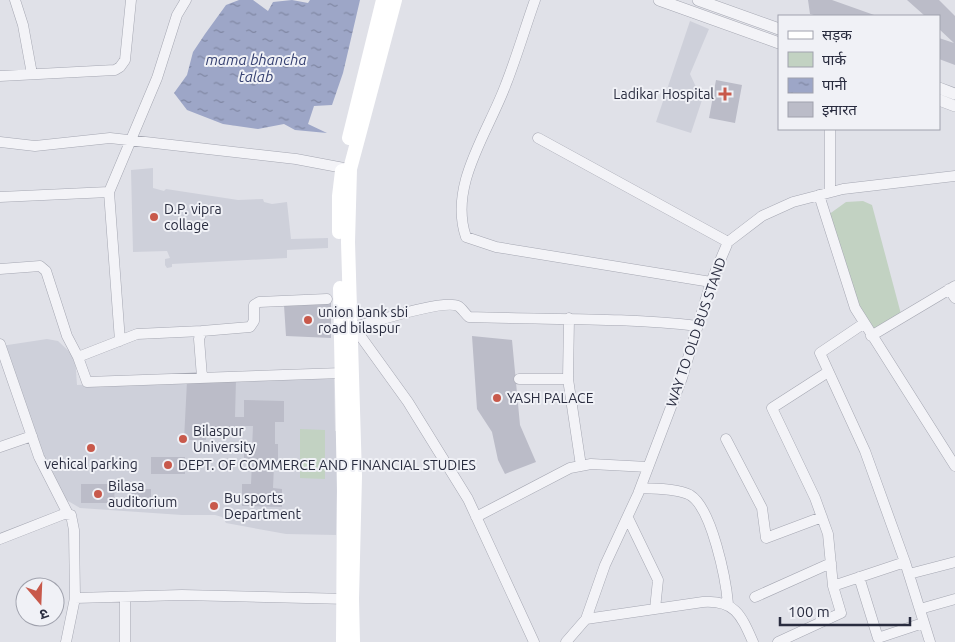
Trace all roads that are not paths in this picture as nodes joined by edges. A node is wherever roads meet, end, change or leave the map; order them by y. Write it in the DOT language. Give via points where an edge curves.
graph roads {
  1 [pos="15,0"];
  2 [pos="131,0"];
  3 [pos="186,0"];
  4 [pos="383,0"];
  5 [pos="395,0"];
  6 [pos="535,0"];
  7 [pos="659,0"];
  8 [pos="698,0"];
  9 [pos="778,29"];
  10 [pos="778,43"];
  11 [pos="32,74"];
  12 [pos="0,76"];
  13 [pos="940,88"];
  14 [pos="955,94"];
  15 [pos="940,100"];
  16 [pos="955,106"];
  17 [pos="830,130"];
  18 [pos="538,138"];
  19 [pos="129,140"];
  20 [pos="0,142"];
  21 [pos="346,168"];
  22 [pos="955,176"];
  23 [pos="109,192"];
  24 [pos="830,192"];
  25 [pos="819,195"];
  26 [pos="0,198"];
  27 [pos="728,242"];
  28 [pos="0,269"];
  29 [pos="711,282"];
  30 [pos="953,291"];
  31 [pos="327,298"];
  32 [pos="569,318"];
  33 [pos="863,324"];
  34 [pos="353,325"];
  35 [pos="698,326"];
  36 [pos="202,331"];
  37 [pos="871,336"];
  38 [pos="120,341"];
  39 [pos="0,344"];
  40 [pos="78,357"];
  41 [pos="828,372"];
  42 [pos="342,374"];
  43 [pos="202,377"];
  44 [pos="519,379"];
  45 [pos="568,379"];
  46 [pos="32,436"];
  47 [pos="726,439"];
  48 [pos="0,447"];
  49 [pos="581,466"];
  50 [pos="955,466"];
  51 [pos="648,467"];
  52 [pos="640,488"];
  53 [pos="68,514"];
  54 [pos="476,517"];
  55 [pos="822,517"];
  56 [pos="628,518"];
  57 [pos="0,540"];
  58 [pos="906,562"];
  59 [pos="955,562"];
  60 [pos="831,564"];
  61 [pos="910,574"];
  62 [pos="859,577"];
  63 [pos="832,586"];
  64 [pos="755,597"];
  65 [pos="75,598"];
  66 [pos="125,598"];
  67 [pos="347,599"];
  68 [pos="955,599"];
  69 [pos="728,604"];
  70 [pos="655,608"];
  71 [pos="920,609"];
  72 [pos="586,619"];
  73 [pos="923,623"];
  74 [pos="66,642"];
  75 [pos="125,642"];
  76 [pos="342,642"];
  77 [pos="353,642"];
  78 [pos="534,642"];
  79 [pos="566,642"];
  80 [pos="753,642"];
  81 [pos="778,642"];
  82 [pos="930,642"];
  1 -- 11 [label="street" via="24,25"];
  2 -- 11 [label="street" via="125,60 120,67"];
  3 -- 19 [label="street" via="177,15 157,78"];
  4 -- 21 [label="main road"];
  5 -- 21 [label="main road"];
  6 -- 29 [label="street" via="506,85 474,156 461,212 466,236 496,247"];
  7 -- 10 [label="street"];
  8 -- 9 [label="street"];
  11 -- 12 [label="street"];
  13 -- 14 [label="street"];
  15 -- 16 [label="street"];
  17 -- 24 [label="street"];
  18 -- 27 [label="street"];
  19 -- 20 [label="street" via="90,139 35,146"];
  19 -- 21 [label="street" via="243,152"];
  19 -- 23 [label="street"];
  21 -- 34 [label="main road"];
  21 -- 42 [label="main road" via="339,196"];
  22 -- 24 [label="street, WAY TO OLD BUS STAND"];
  23 -- 26 [label="street"];
  23 -- 38 [label="street"];
  24 -- 25 [label="street, WAY TO OLD BUS STAND"];
  25 -- 27 [label="street, WAY TO OLD BUS STAND" via="762,216"];
  25 -- 33 [label="street" via="844,279"];
  27 -- 29 [label="street, WAY TO OLD BUS STAND"];
  28 -- 40 [label="street" via="44,268 66,336"];
  29 -- 35 [label="street, WAY TO OLD BUS STAND"];
  30 -- 37 [label="street"];
  31 -- 36 [label="street" via="259,302 254,305 254,321 250,327"];
  32 -- 34 [label="street" via="469,317 452,304"];
  32 -- 35 [label="street"];
  32 -- 45 [label="street"];
  33 -- 37 [label="street"];
  33 -- 41 [label="street" via="820,353"];
  34 -- 54 [label="street" via="408,402"];
  34 -- 67 [label="main road" via="355,476"];
  35 -- 51 [label="street, WAY TO OLD BUS STAND"];
  36 -- 38 [label="street" via="137,334"];
  36 -- 43 [label="street" via="198,339"];
  37 -- 50 [label="street"];
  38 -- 40 [label="street"];
  39 -- 46 [label="street"];
  40 -- 43 [label="street" via="84,379 90,383"];
  41 -- 55 [label="street" via="772,408"];
  41 -- 58 [label="street" via="865,451"];
  42 -- 43 [label="street"];
  42 -- 67 [label="main road"];
  44 -- 45 [label="street"];
  45 -- 49 [label="street"];
  46 -- 48 [label="street"];
  46 -- 53 [label="street"];
  47 -- 55 [label="street" via="762,508 766,538"];
  49 -- 51 [label="street"];
  49 -- 54 [label="street" via="553,476"];
  51 -- 52 [label="street, WAY TO OLD BUS STAND"];
  52 -- 56 [label="street, WAY TO OLD BUS STAND"];
  52 -- 69 [label="street" via="682,492 698,502 707,518"];
  53 -- 57 [label="street"];
  53 -- 65 [label="street" via="74,530"];
  54 -- 78 [label="street"];
  55 -- 60 [label="street" via="828,534"];
  56 -- 70 [label="street" via="658,580"];
  56 -- 72 [label="street, WAY TO OLD BUS STAND" via="605,565"];
  58 -- 61 [label="street"];
  58 -- 62 [label="street"];
  59 -- 61 [label="street"];
  60 -- 63 [label="street"];
  60 -- 64 [label="street"];
  61 -- 71 [label="street"];
  62 -- 63 [label="street"];
  62 -- 73 [label="street" via="878,638"];
  63 -- 81 [label="street" via="841,613"];
  65 -- 66 [label="street"];
  65 -- 74 [label="street"];
  66 -- 67 [label="street" via="182,595"];
  66 -- 75 [label="street"];
  67 -- 76 [label="main road"];
  67 -- 77 [label="main road"];
  68 -- 71 [label="street"];
  69 -- 70 [label="street" via="716,601"];
  69 -- 80 [label="street" via="744,622"];
  70 -- 72 [label="street"];
  71 -- 73 [label="street"];
  72 -- 79 [label="street, WAY TO OLD BUS STAND"];
  73 -- 82 [label="street"];
}
